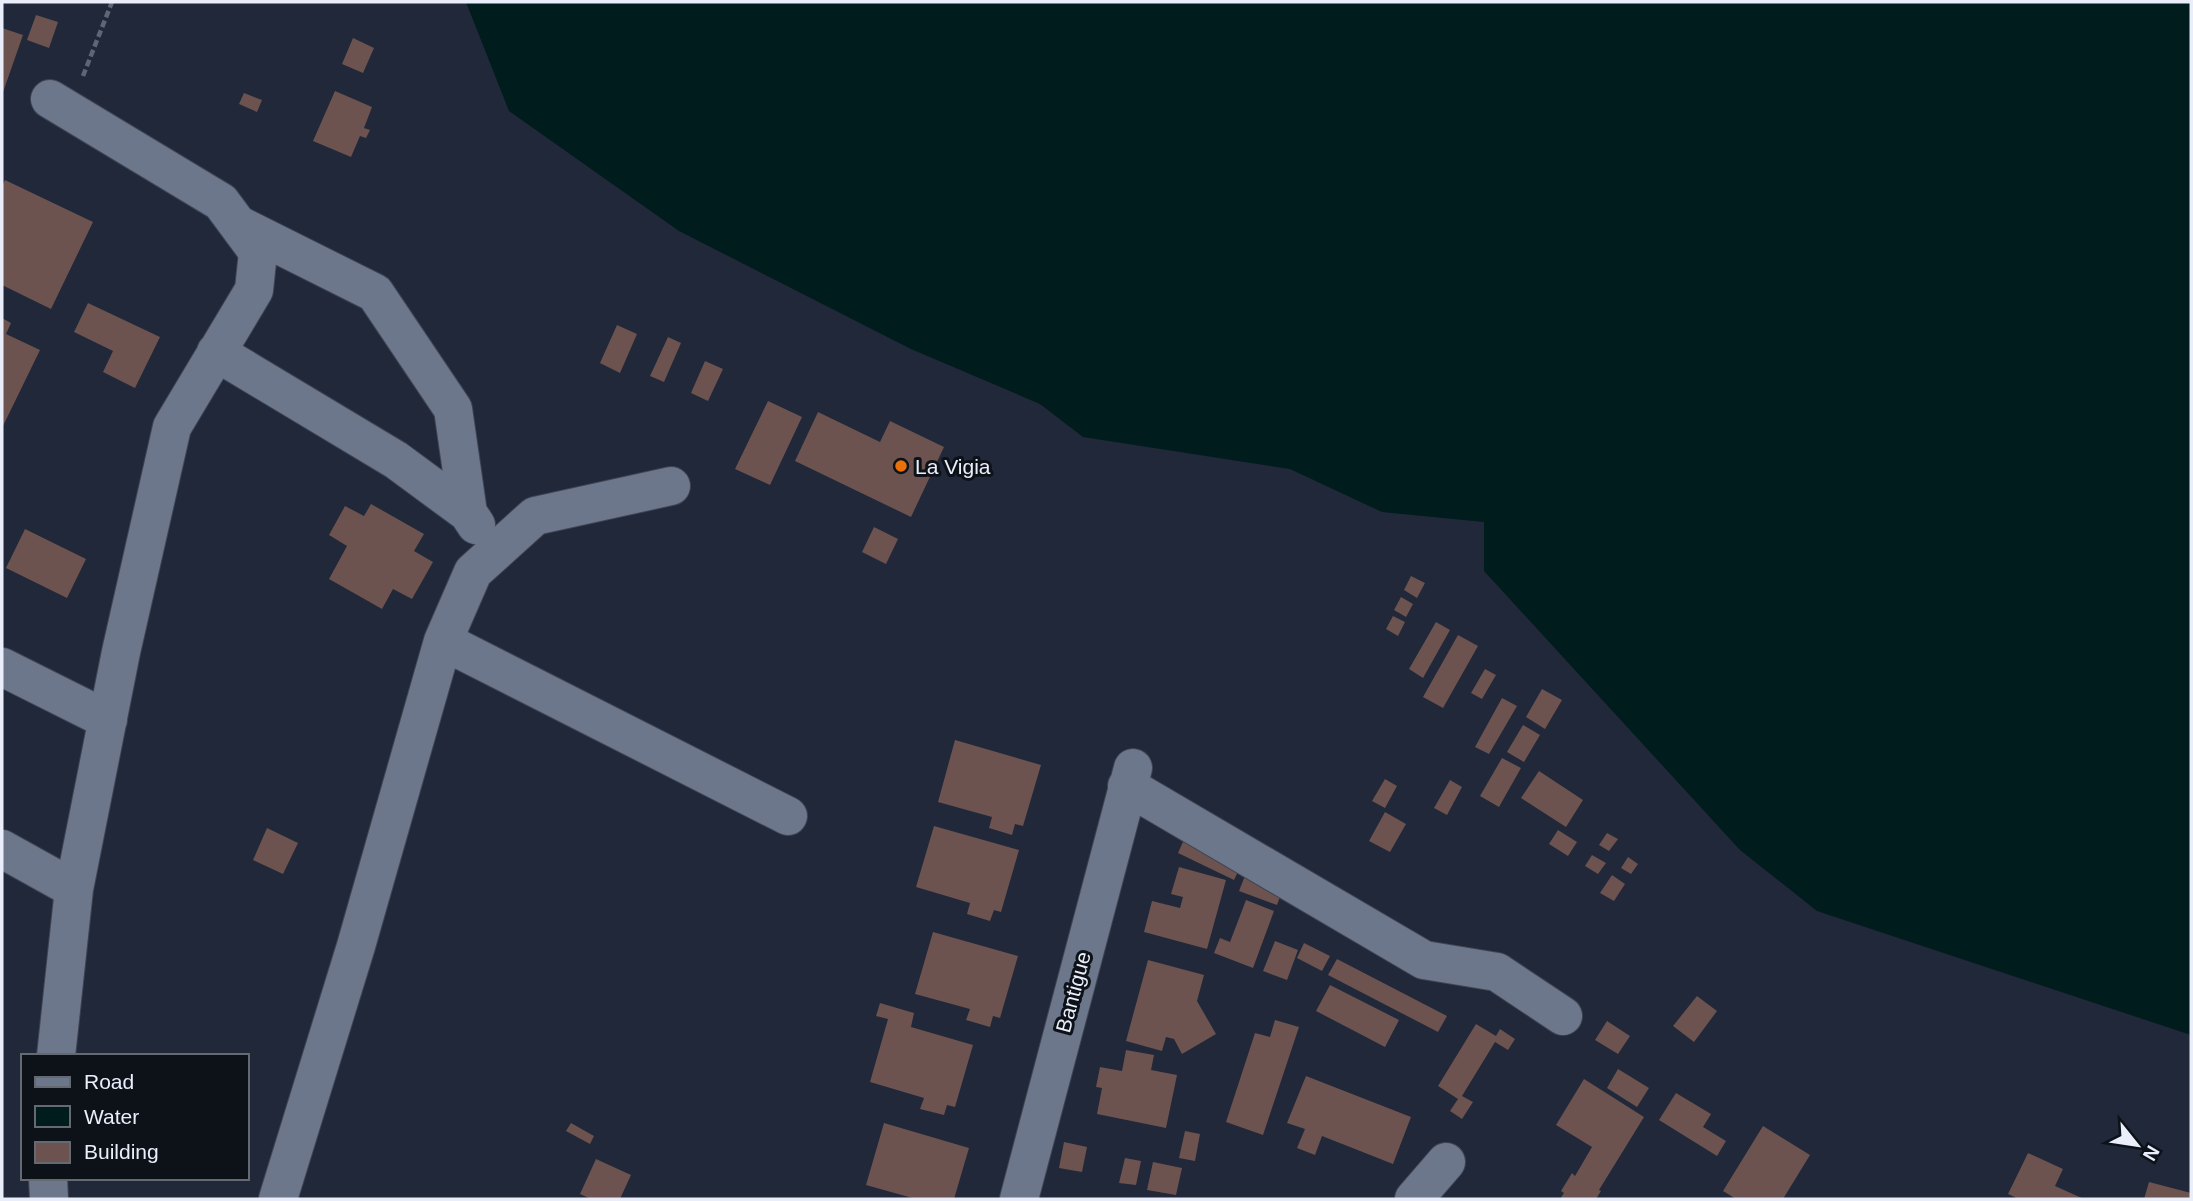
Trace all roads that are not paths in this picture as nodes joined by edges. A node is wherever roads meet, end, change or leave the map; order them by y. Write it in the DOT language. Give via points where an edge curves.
graph roads {
  1 [pos="65,93"];
  2 [pos="238,225"];
  3 [pos="216,352"];
  4 [pos="671,486"];
  5 [pos="468,513"];
  6 [pos="494,554"];
  7 [pos="443,641"];
  8 [pos="2,667"];
  9 [pos="108,720"];
  10 [pos="788,816"];
  11 [pos="2,849"];
  12 [pos="74,889"];
  13 [pos="1563,1016"];
  14 [pos="56,1054"];
  15 [pos="1446,1162"];
  16 [pos="48,1180"];
  17 [pos="48,1199"];
  18 [pos="278,1199"];
  19 [pos="1019,1199"];
  20 [pos="1414,1199"];
  1 -- 2 [label="street" via="221,202"];
  2 -- 3 [label="street" via="258,252 254,289"];
  2 -- 5 [label="street" via="375,293 453,410"];
  3 -- 5 [label="street" via="397,460"];
  3 -- 9 [label="street" via="172,427"];
  4 -- 6 [label="street" via="536,516"];
  5 -- 6 [label="street"];
  6 -- 7 [label="street" via="473,572"];
  7 -- 10 [label="street"];
  7 -- 18 [label="street"];
  8 -- 9 [label="street"];
  9 -- 12 [label="street"];
  11 -- 12 [label="street"];
  12 -- 14 [label="street"];
  13 -- 19 [label="street, Bantigue" via="1497,972 1424,960 1130,777"];
  15 -- 20 [label="street"];
  16 -- 17 [label="street"];
}
